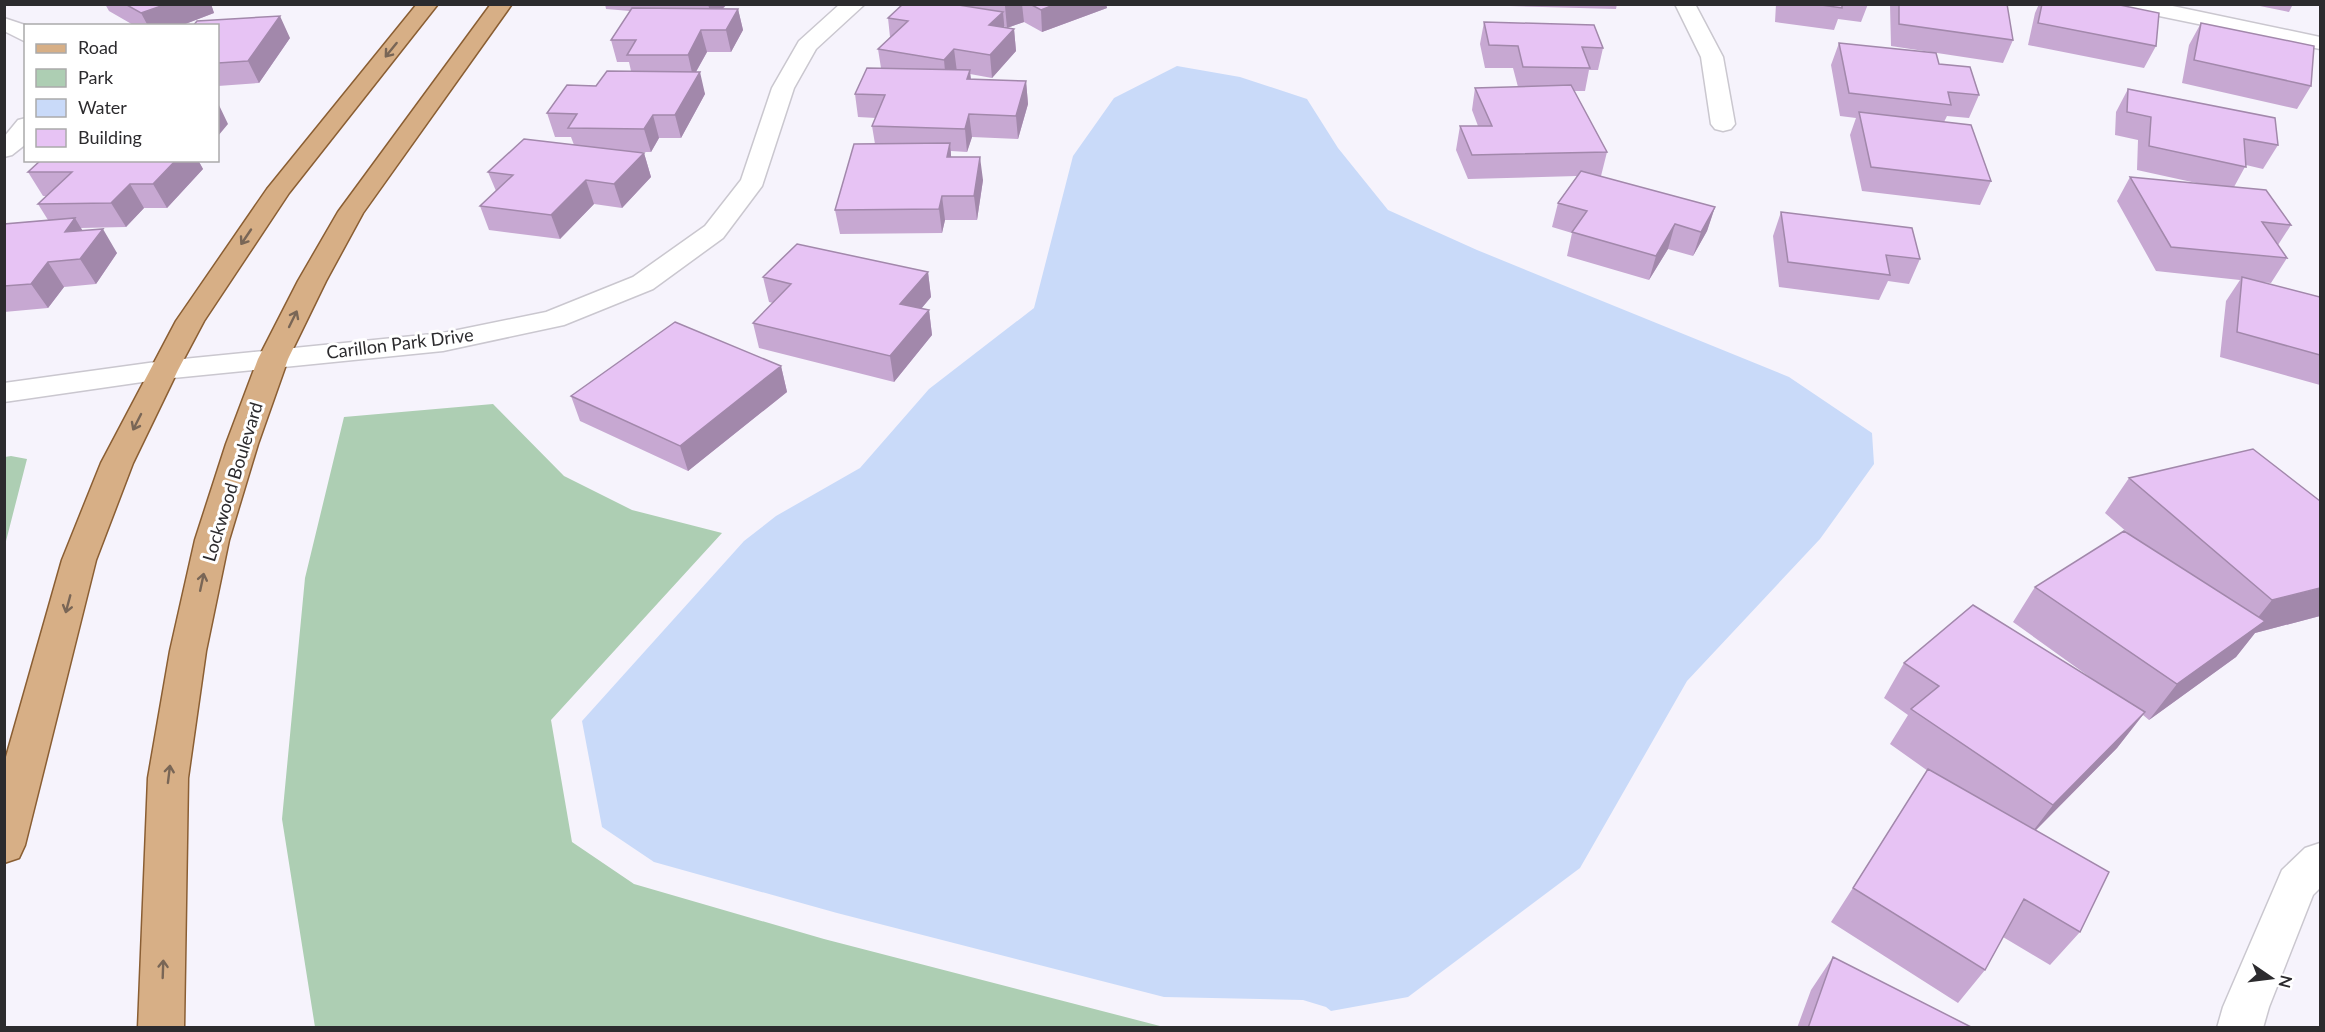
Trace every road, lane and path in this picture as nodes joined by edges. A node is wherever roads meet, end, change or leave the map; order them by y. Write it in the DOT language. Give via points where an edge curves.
graph roads {
  1 [pos="428,4"];
  2 [pos="502,4"];
  3 [pos="855,4"];
  4 [pos="1685,4"];
  5 [pos="2130,4"];
  6 [pos="4,24"];
  7 [pos="24,34"];
  8 [pos="2320,43"];
  9 [pos="1723,124"];
  10 [pos="24,128"];
  11 [pos="4,150"];
  12 [pos="273,359"];
  13 [pos="163,370"];
  14 [pos="4,393"];
  15 [pos="4,845"];
  16 [pos="2320,861"];
  17 [pos="161,1028"];
  18 [pos="2240,1028"];
  1 -- 13 [label="main road, one-way" via="279,189 190,321"];
  12 -- 2 [label="main road, Lockwood Boulevard, one-way" via="351,212"];
  3 -- 12 [label="street, Carillon Park Drive" via="807,46 783,88 753,181 714,232 643,283 554,320 454,340"];
  4 -- 9 [label="street" via="1712,57"];
  5 -- 8 [label="street"];
  6 -- 7 [label="street"];
  10 -- 11 [label="street"];
  12 -- 13 [label="street, Carillon Park Drive"];
  17 -- 12 [label="main road, Lockwood Boulevard, one-way" via="168,778 188,651 212,540"];
  13 -- 14 [label="street, Carillon Park Drive"];
  13 -- 15 [label="main road, one-way" via="117,463 79,560"];
  16 -- 18 [label="street" via="2297,883"];
}
